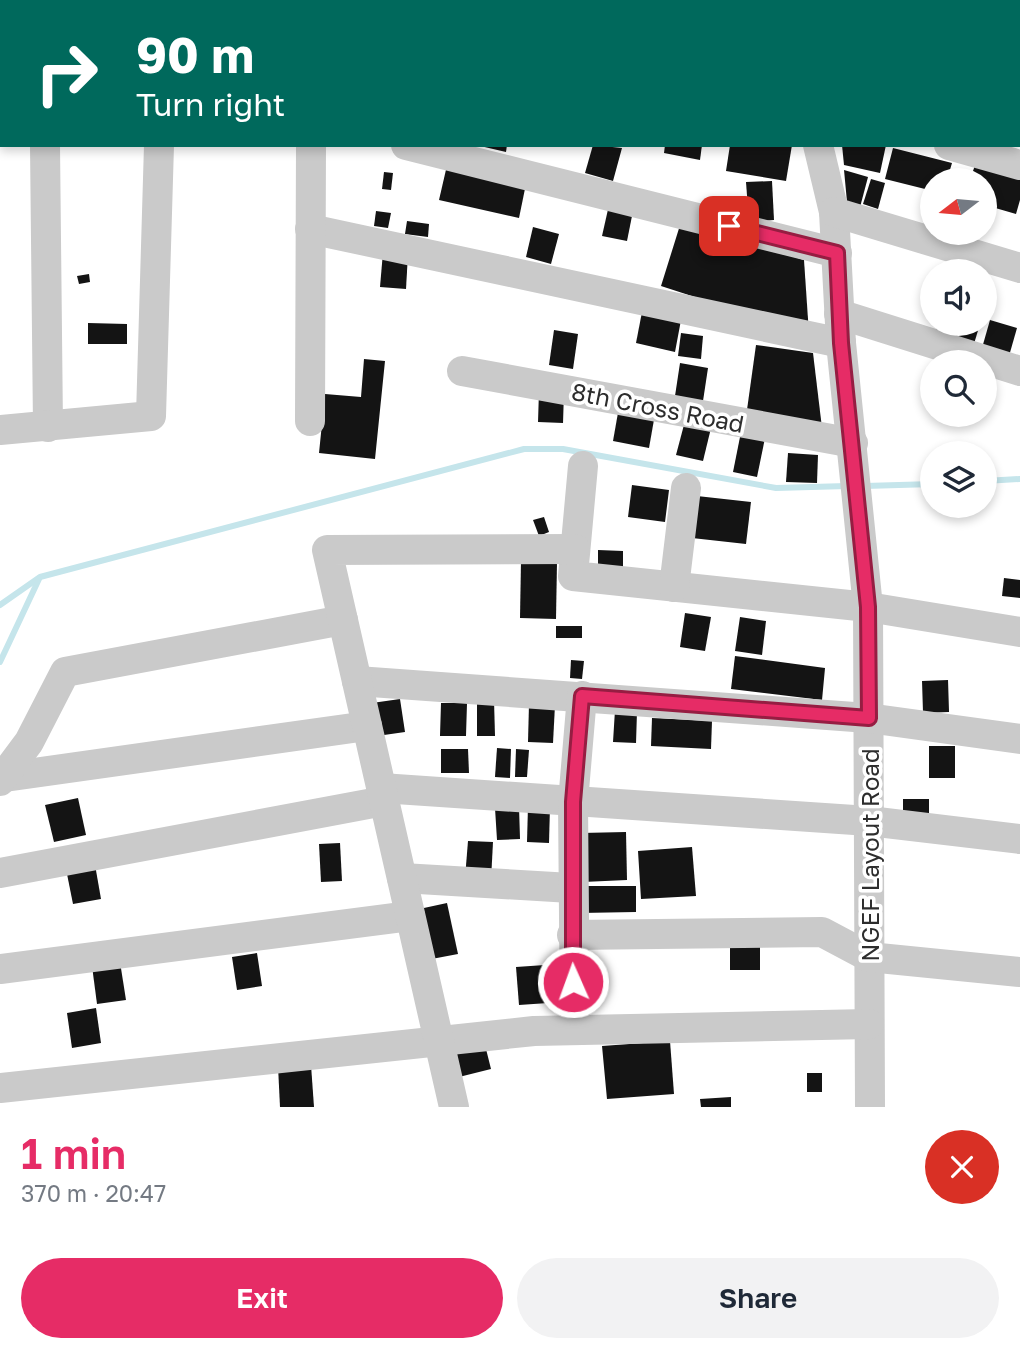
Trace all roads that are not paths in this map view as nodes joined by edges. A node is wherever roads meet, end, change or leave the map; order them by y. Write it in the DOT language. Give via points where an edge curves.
graph roads {
  1 [pos="45,147"];
  2 [pos="159,147"];
  3 [pos="311,147"];
  4 [pos="414,147"];
  5 [pos="818,147"];
  6 [pos="956,147"];
  7 [pos="1020,165"];
  8 [pos="834,212"];
  9 [pos="310,229"];
  10 [pos="837,253"];
  11 [pos="1020,268"];
  12 [pos="839,314"];
  13 [pos="841,343"];
  14 [pos="462,371"];
  15 [pos="1020,371"];
  16 [pos="310,421"];
  17 [pos="48,427"];
  18 [pos="0,430"];
  19 [pos="853,443"];
  20 [pos="583,466"];
  21 [pos="686,488"];
  22 [pos="575,549"];
  23 [pos="674,587"];
  24 [pos="868,607"];
  25 [pos="343,620"];
  26 [pos="1020,632"];
  27 [pos="357,681"];
  28 [pos="582,696"];
  29 [pos="869,718"];
  30 [pos="367,726"];
  31 [pos="1020,740"];
  32 [pos="3,779"];
  33 [pos="382,794"];
  34 [pos="573,802"];
  35 [pos="869,821"];
  36 [pos="1020,839"];
  37 [pos="0,873"];
  38 [pos="402,878"];
  39 [pos="571,888"];
  40 [pos="410,916"];
  41 [pos="572,935"];
  42 [pos="869,957"];
  43 [pos="0,969"];
  44 [pos="1020,972"];
  45 [pos="869,1024"];
  46 [pos="575,1030"];
  47 [pos="439,1042"];
  48 [pos="0,1088"];
  49 [pos="454,1107"];
  50 [pos="870,1107"];
  1 -- 17 [label="street"];
  2 -- 17 [label="street" via="151,416"];
  3 -- 9 [label="street"];
  4 -- 10 [label="street"];
  5 -- 8 [label="street, NGEF Layout Road"];
  6 -- 7 [label="street"];
  8 -- 10 [label="street, NGEF Layout Road"];
  8 -- 11 [label="street"];
  9 -- 13 [label="street"];
  9 -- 16 [label="street"];
  10 -- 12 [label="street, NGEF Layout Road"];
  12 -- 13 [label="street, NGEF Layout Road"];
  12 -- 15 [label="street"];
  13 -- 19 [label="street, NGEF Layout Road"];
  14 -- 19 [label="street, 8th Cross Road"];
  17 -- 18 [label="street"];
  19 -- 24 [label="street, NGEF Layout Road"];
  20 -- 22 [label="street"];
  21 -- 23 [label="street"];
  22 -- 23 [label="street" via="573,576"];
  22 -- 25 [label="street" via="327,550"];
  23 -- 24 [label="street"];
  24 -- 26 [label="street"];
  24 -- 29 [label="street, NGEF Layout Road"];
  25 -- 27 [label="street"];
  25 -- 32 [label="street" via="65,672 29,742"];
  27 -- 28 [label="street"];
  27 -- 30 [label="street"];
  28 -- 29 [label="street"];
  28 -- 34 [label="street"];
  29 -- 31 [label="street"];
  29 -- 35 [label="street, NGEF Layout Road"];
  30 -- 32 [label="street"];
  30 -- 33 [label="street"];
  33 -- 34 [label="street"];
  33 -- 37 [label="street"];
  33 -- 38 [label="street"];
  34 -- 35 [label="street"];
  34 -- 39 [label="street"];
  35 -- 36 [label="street"];
  35 -- 42 [label="street, NGEF Layout Road"];
  38 -- 39 [label="street"];
  38 -- 40 [label="street"];
  39 -- 41 [label="street"];
  40 -- 43 [label="street"];
  40 -- 47 [label="street"];
  41 -- 42 [label="street" via="822,932"];
  41 -- 46 [label="street"];
  42 -- 44 [label="street"];
  42 -- 45 [label="street, NGEF Layout Road"];
  45 -- 46 [label="street"];
  45 -- 50 [label="street, NGEF Layout Road"];
  46 -- 47 [label="street"];
  47 -- 48 [label="street"];
  47 -- 49 [label="street"];
}
